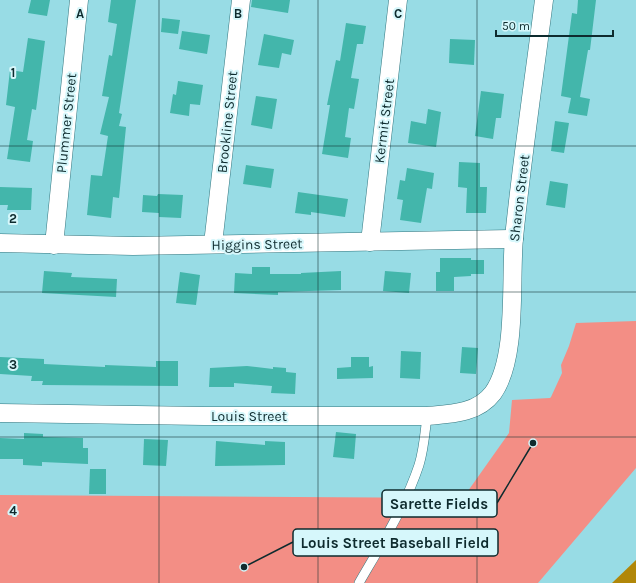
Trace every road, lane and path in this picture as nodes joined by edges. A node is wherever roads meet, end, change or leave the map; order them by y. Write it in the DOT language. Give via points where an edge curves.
graph roads {
  1 [pos="79,0"];
  2 [pos="241,0"];
  3 [pos="398,0"];
  4 [pos="544,0"];
  5 [pos="514,239"];
  6 [pos="370,242"];
  7 [pos="0,243"];
  8 [pos="213,244"];
  9 [pos="54,245"];
  10 [pos="492,393"];
  11 [pos="0,413"];
  12 [pos="426,416"];
  13 [pos="359,583"];
  1 -- 9 [label="street, Plummer Street"];
  2 -- 8 [label="street, Brookline Street"];
  3 -- 6 [label="street, Kermit Street"];
  4 -- 5 [label="street, Sharon Street"];
  5 -- 6 [label="street, Higgins Street"];
  5 -- 10 [label="street, Sharon Street" via="510,331 499,382"];
  6 -- 8 [label="street, Higgins Street"];
  7 -- 9 [label="street, Higgins Street"];
  8 -- 9 [label="street, Higgins Street"];
  10 -- 12 [label="street, Louis Street" via="471,409"];
  11 -- 12 [label="street, Louis Street"];
  12 -- 13 [label="lane" via="420,463 408,494"];
}
